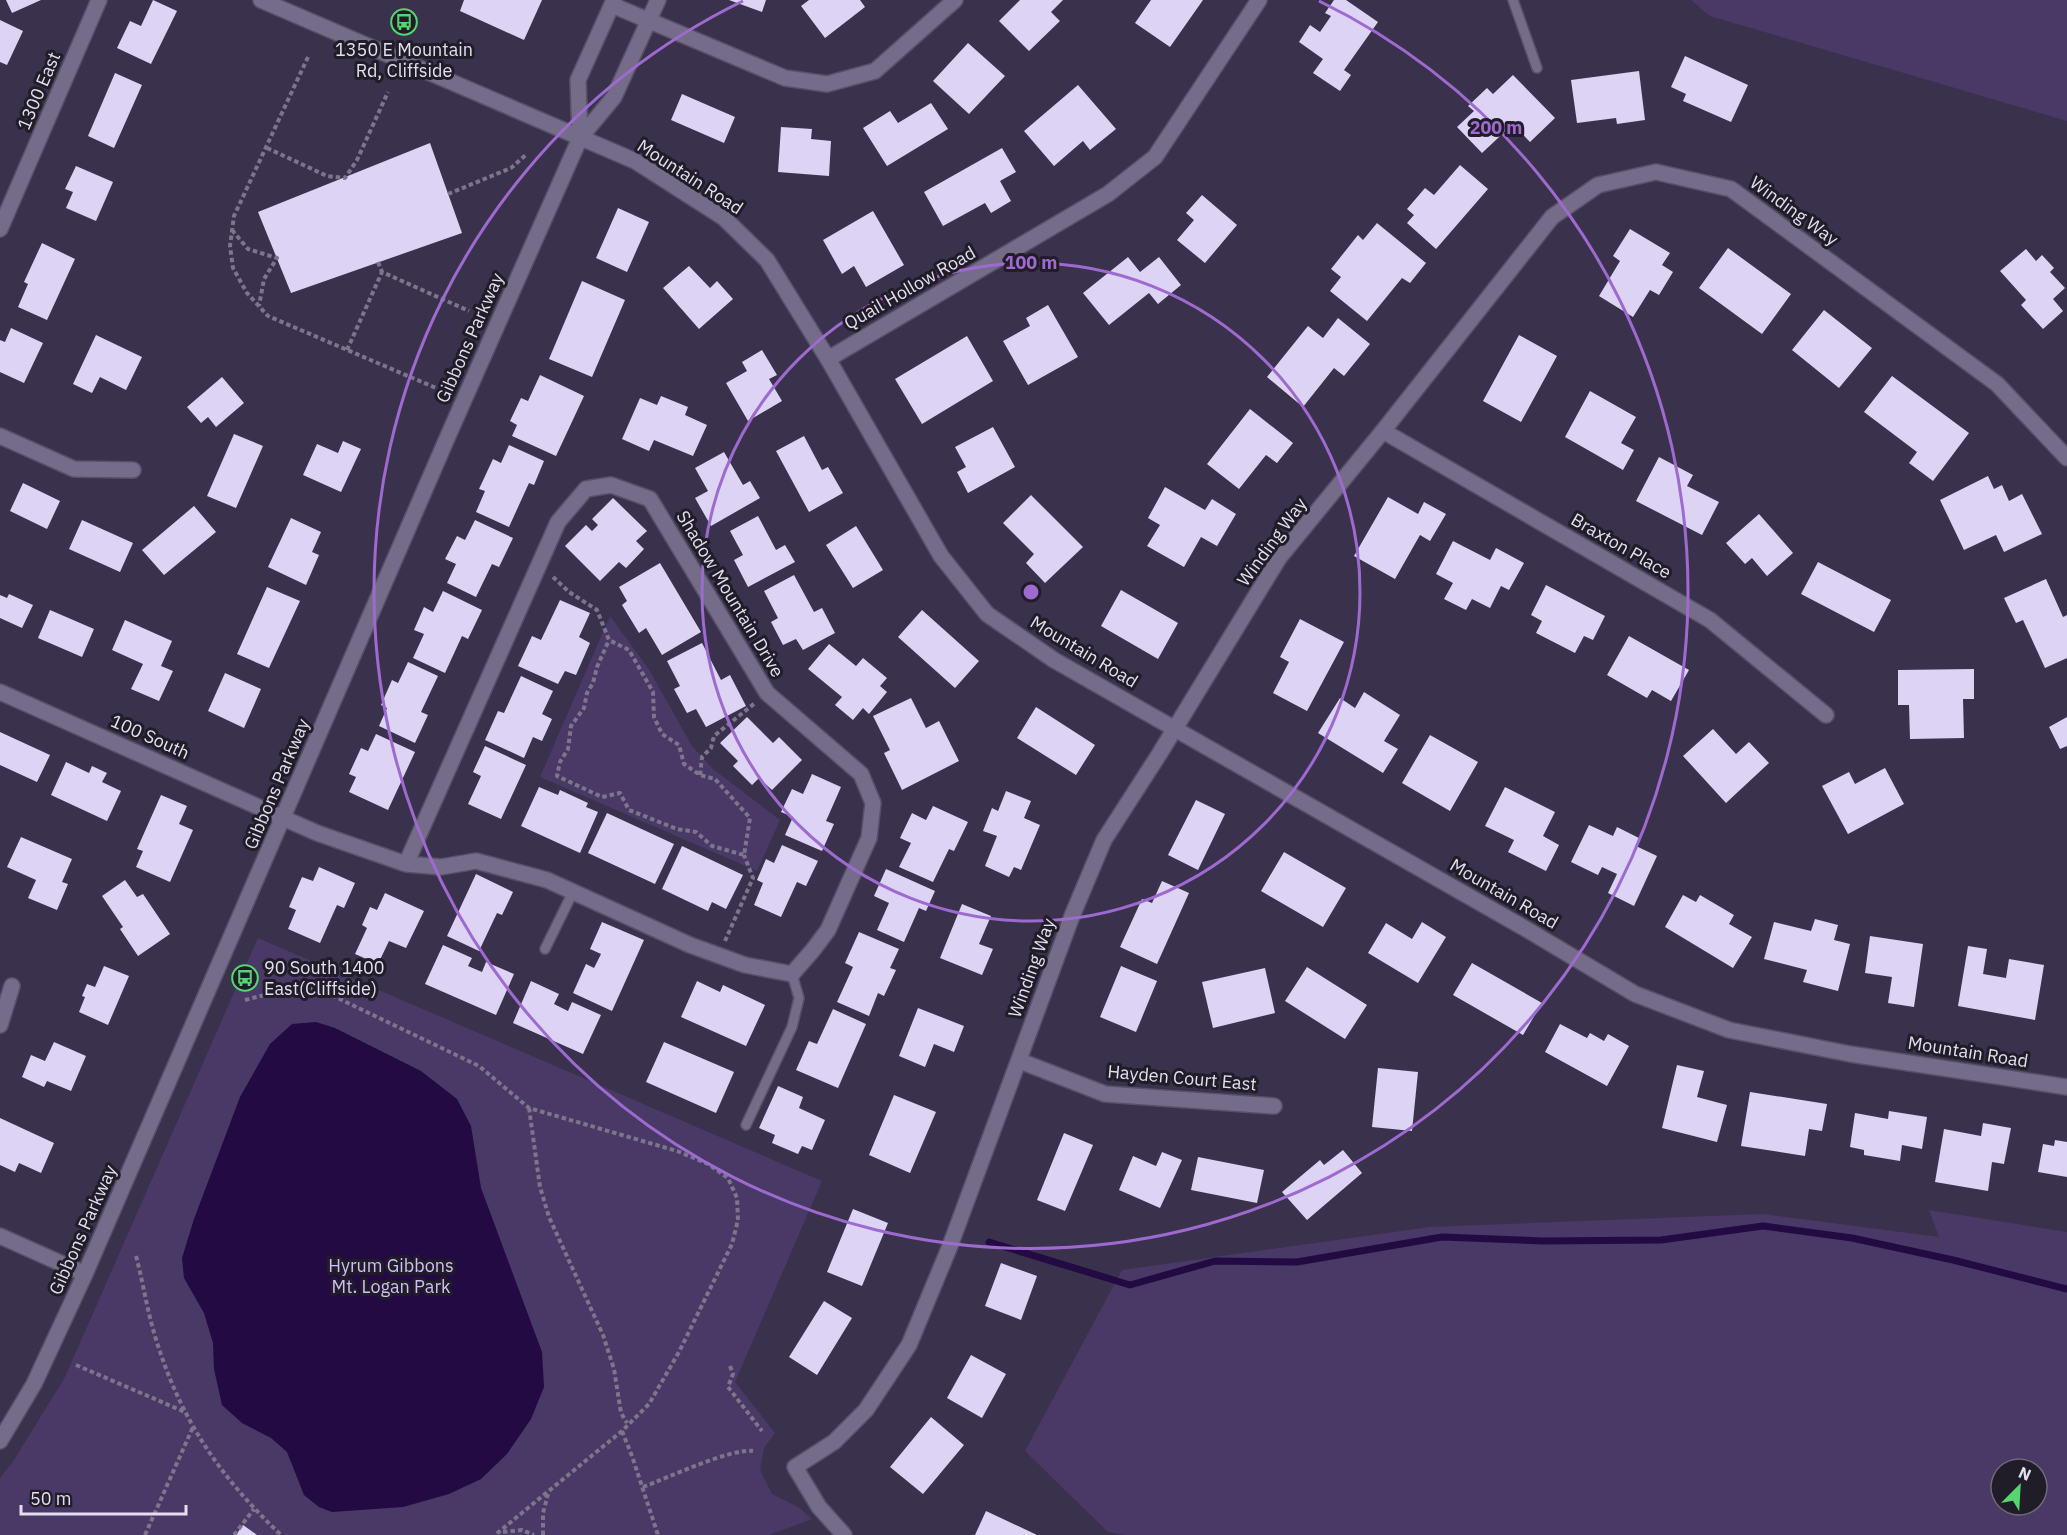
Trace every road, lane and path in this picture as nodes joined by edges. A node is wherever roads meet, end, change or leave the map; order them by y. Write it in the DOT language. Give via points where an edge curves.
graph roads {
  1 [pos="99,0"];
  2 [pos="261,0"];
  3 [pos="658,0"];
  4 [pos="954,0"];
  5 [pos="1259,0"];
  6 [pos="1514,0"];
  7 [pos="613,2"];
  8 [pos="649,20"];
  9 [pos="308,57"];
  10 [pos="1537,68"];
  11 [pos="388,92"];
  12 [pos="580,138"];
  13 [pos="267,148"];
  14 [pos="527,154"];
  15 [pos="448,194"];
  16 [pos="0,229"];
  17 [pos="232,230"];
  18 [pos="378,262"];
  19 [pos="382,272"];
  20 [pos="259,307"];
  21 [pos="470,310"];
  22 [pos="347,350"];
  23 [pos="828,359"];
  24 [pos="436,388"];
  25 [pos="1383,431"];
  26 [pos="0,436"];
  27 [pos="2067,458"];
  28 [pos="133,470"];
  29 [pos="539,564"];
  30 [pos="609,640"];
  31 [pos="0,692"];
  32 [pos="767,693"];
  33 [pos="1826,715"];
  34 [pos="1175,728"];
  35 [pos="700,775"];
  36 [pos="284,817"];
  37 [pos="744,855"];
  38 [pos="406,864"];
  39 [pos="573,892"];
  40 [pos="545,949"];
  41 [pos="719,956"];
  42 [pos="792,974"];
  43 [pos="12,986"];
  44 [pos="245,1000"];
  45 [pos="0,1025"];
  46 [pos="1020,1061"];
  47 [pos="2067,1087"];
  48 [pos="1274,1106"];
  49 [pos="529,1108"];
  50 [pos="746,1125"];
  51 [pos="0,1236"];
  52 [pos="136,1256"];
  53 [pos="85,1274"];
  54 [pos="76,1365"];
  55 [pos="730,1366"];
  56 [pos="185,1412"];
  57 [pos="627,1423"];
  58 [pos="193,1427"];
  59 [pos="622,1431"];
  60 [pos="762,1431"];
  61 [pos="0,1441"];
  62 [pos="753,1451"];
  63 [pos="643,1487"];
  64 [pos="548,1493"];
  65 [pos="254,1509"];
  66 [pos="498,1534"];
  67 [pos="145,1535"];
  68 [pos="234,1535"];
  69 [pos="282,1535"];
  70 [pos="534,1535"];
  71 [pos="543,1535"];
  72 [pos="658,1535"];
  73 [pos="844,1535"];
  1 -- 16 [label="street, 1300 East"];
  2 -- 12 [label="street, Mountain Road"];
  3 -- 8 [label="street"];
  4 -- 8 [label="street" via="875,71 827,84 785,78"];
  5 -- 23 [label="street, Quail Hollow Road" via="1155,157 1108,194"];
  6 -- 10 [label="lane"];
  7 -- 8 [label="street"];
  7 -- 12 [label="street" via="578,80"];
  8 -- 12 [label="street" via="614,97"];
  9 -- 13 [label="path"];
  11 -- 13 [label="path" via="345,178 327,176"];
  12 -- 23 [label="street, Mountain Road" via="635,161 724,218 767,260"];
  12 -- 36 [label="street, Gibbons Parkway"];
  13 -- 17 [label="path" via="234,216"];
  14 -- 15 [label="path" via="511,168"];
  17 -- 20 [label="path" via="233,268"];
  17 -- 20 [label="path" via="248,249 277,258 264,279"];
  18 -- 19 [label="path"];
  19 -- 21 [label="path"];
  19 -- 22 [label="path"];
  20 -- 22 [label="path" via="268,316"];
  22 -- 24 [label="path"];
  23 -- 34 [label="street, Mountain Road" via="941,556 987,614 1054,660"];
  25 -- 27 [label="street, Winding Way" via="1552,217 1598,185 1656,172 1731,189 1997,384"];
  25 -- 33 [label="street, Braxton Place" via="1710,620"];
  25 -- 34 [label="street, Winding Way" via="1279,558"];
  26 -- 28 [label="street" via="74,469"];
  29 -- 30 [label="path" via="569,592 597,609"];
  29 -- 32 [label="street, Shadow Mountain Drive" via="558,522 586,489 611,485 650,499"];
  29 -- 38 [label="street, Shadow Mountain Drive"];
  30 -- 35 [label="path" via="629,650 653,692 654,717 662,734 679,745 684,764"];
  30 -- 37 [label="path" via="584,708 571,726 568,749 557,776 602,797 620,793 629,810 676,829 696,832 712,846"];
  31 -- 36 [label="street, 100 South"];
  32 -- 35 [label="path" via="714,736 711,748 702,757"];
  32 -- 42 [label="street, Shadow Mountain Drive" via="861,774 873,803 869,838 828,930"];
  34 -- 46 [label="street, Winding Way" via="1104,840"];
  34 -- 47 [label="street, Mountain Road" via="1635,994 1729,1030 1850,1054"];
  35 -- 37 [label="path" via="715,779 750,818"];
  36 -- 38 [label="street" via="317,833"];
  36 -- 53 [label="street, Gibbons Parkway"];
  37 -- 41 [label="path" via="753,878"];
  38 -- 39 [label="street" via="441,867 476,861 547,880"];
  39 -- 40 [label="lane"];
  39 -- 41 [label="street"];
  41 -- 42 [label="street"];
  42 -- 50 [label="lane" via="799,998 792,1027"];
  43 -- 45 [label="street"];
  44 -- 49 [label="path" via="295,987 321,990 479,1065"];
  46 -- 48 [label="street, Hayden Court East" via="1105,1094"];
  46 -- 73 [label="street, Winding Way" via="909,1345 866,1410 834,1442 795,1467 819,1507"];
  49 -- 57 [label="path" via="540,1187 549,1217 603,1335 614,1369 621,1413"];
  49 -- 57 [label="path" via="708,1164 728,1178 737,1198 738,1220 732,1244 693,1324 649,1404"];
  51 -- 53 [label="street"];
  52 -- 56 [label="path" via="155,1336"];
  53 -- 61 [label="street, Gibbons Parkway" via="34,1384"];
  54 -- 56 [label="path"];
  55 -- 60 [label="path" via="733,1374 728,1386"];
  56 -- 58 [label="path"];
  57 -- 59 [label="path"];
  58 -- 65 [label="path" via="222,1473"];
  58 -- 67 [label="path"];
  59 -- 63 [label="path"];
  59 -- 64 [label="path"];
  62 -- 63 [label="path" via="745,1450"];
  63 -- 72 [label="path"];
  64 -- 66 [label="path"];
  64 -- 71 [label="path"];
  65 -- 68 [label="path"];
  65 -- 69 [label="path"];
  66 -- 70 [label="path" via="522,1530"];
}
